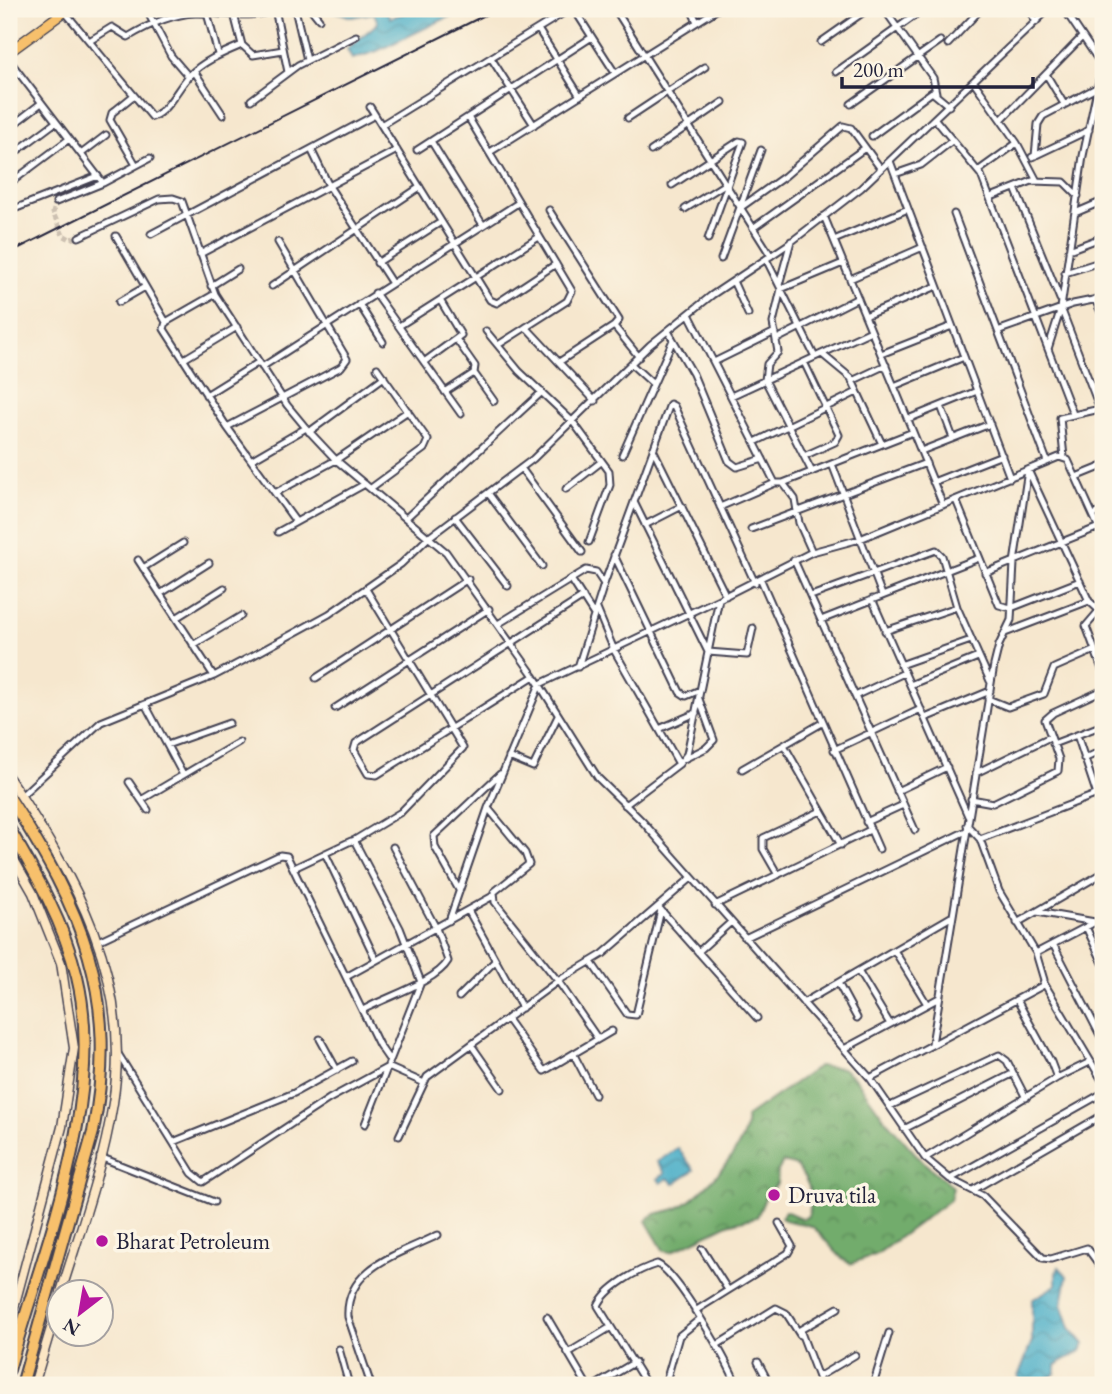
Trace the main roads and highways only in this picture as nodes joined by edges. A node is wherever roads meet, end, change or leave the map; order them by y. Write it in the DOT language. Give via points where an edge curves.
graph roads {
  1 [pos="66,10"];
  2 [pos="9,52"];
  3 [pos="9,797"];
  4 [pos="9,828"];
  5 [pos="9,1370"];
  6 [pos="22,1385"];
  1 -- 2 [label="main road"];
  3 -- 6 [label="highway" via="73,909 89,953 103,1028 100,1096 93,1132"];
  4 -- 5 [label="highway" via="42,885 68,947 82,1010 85,1072 61,1187"];
}
